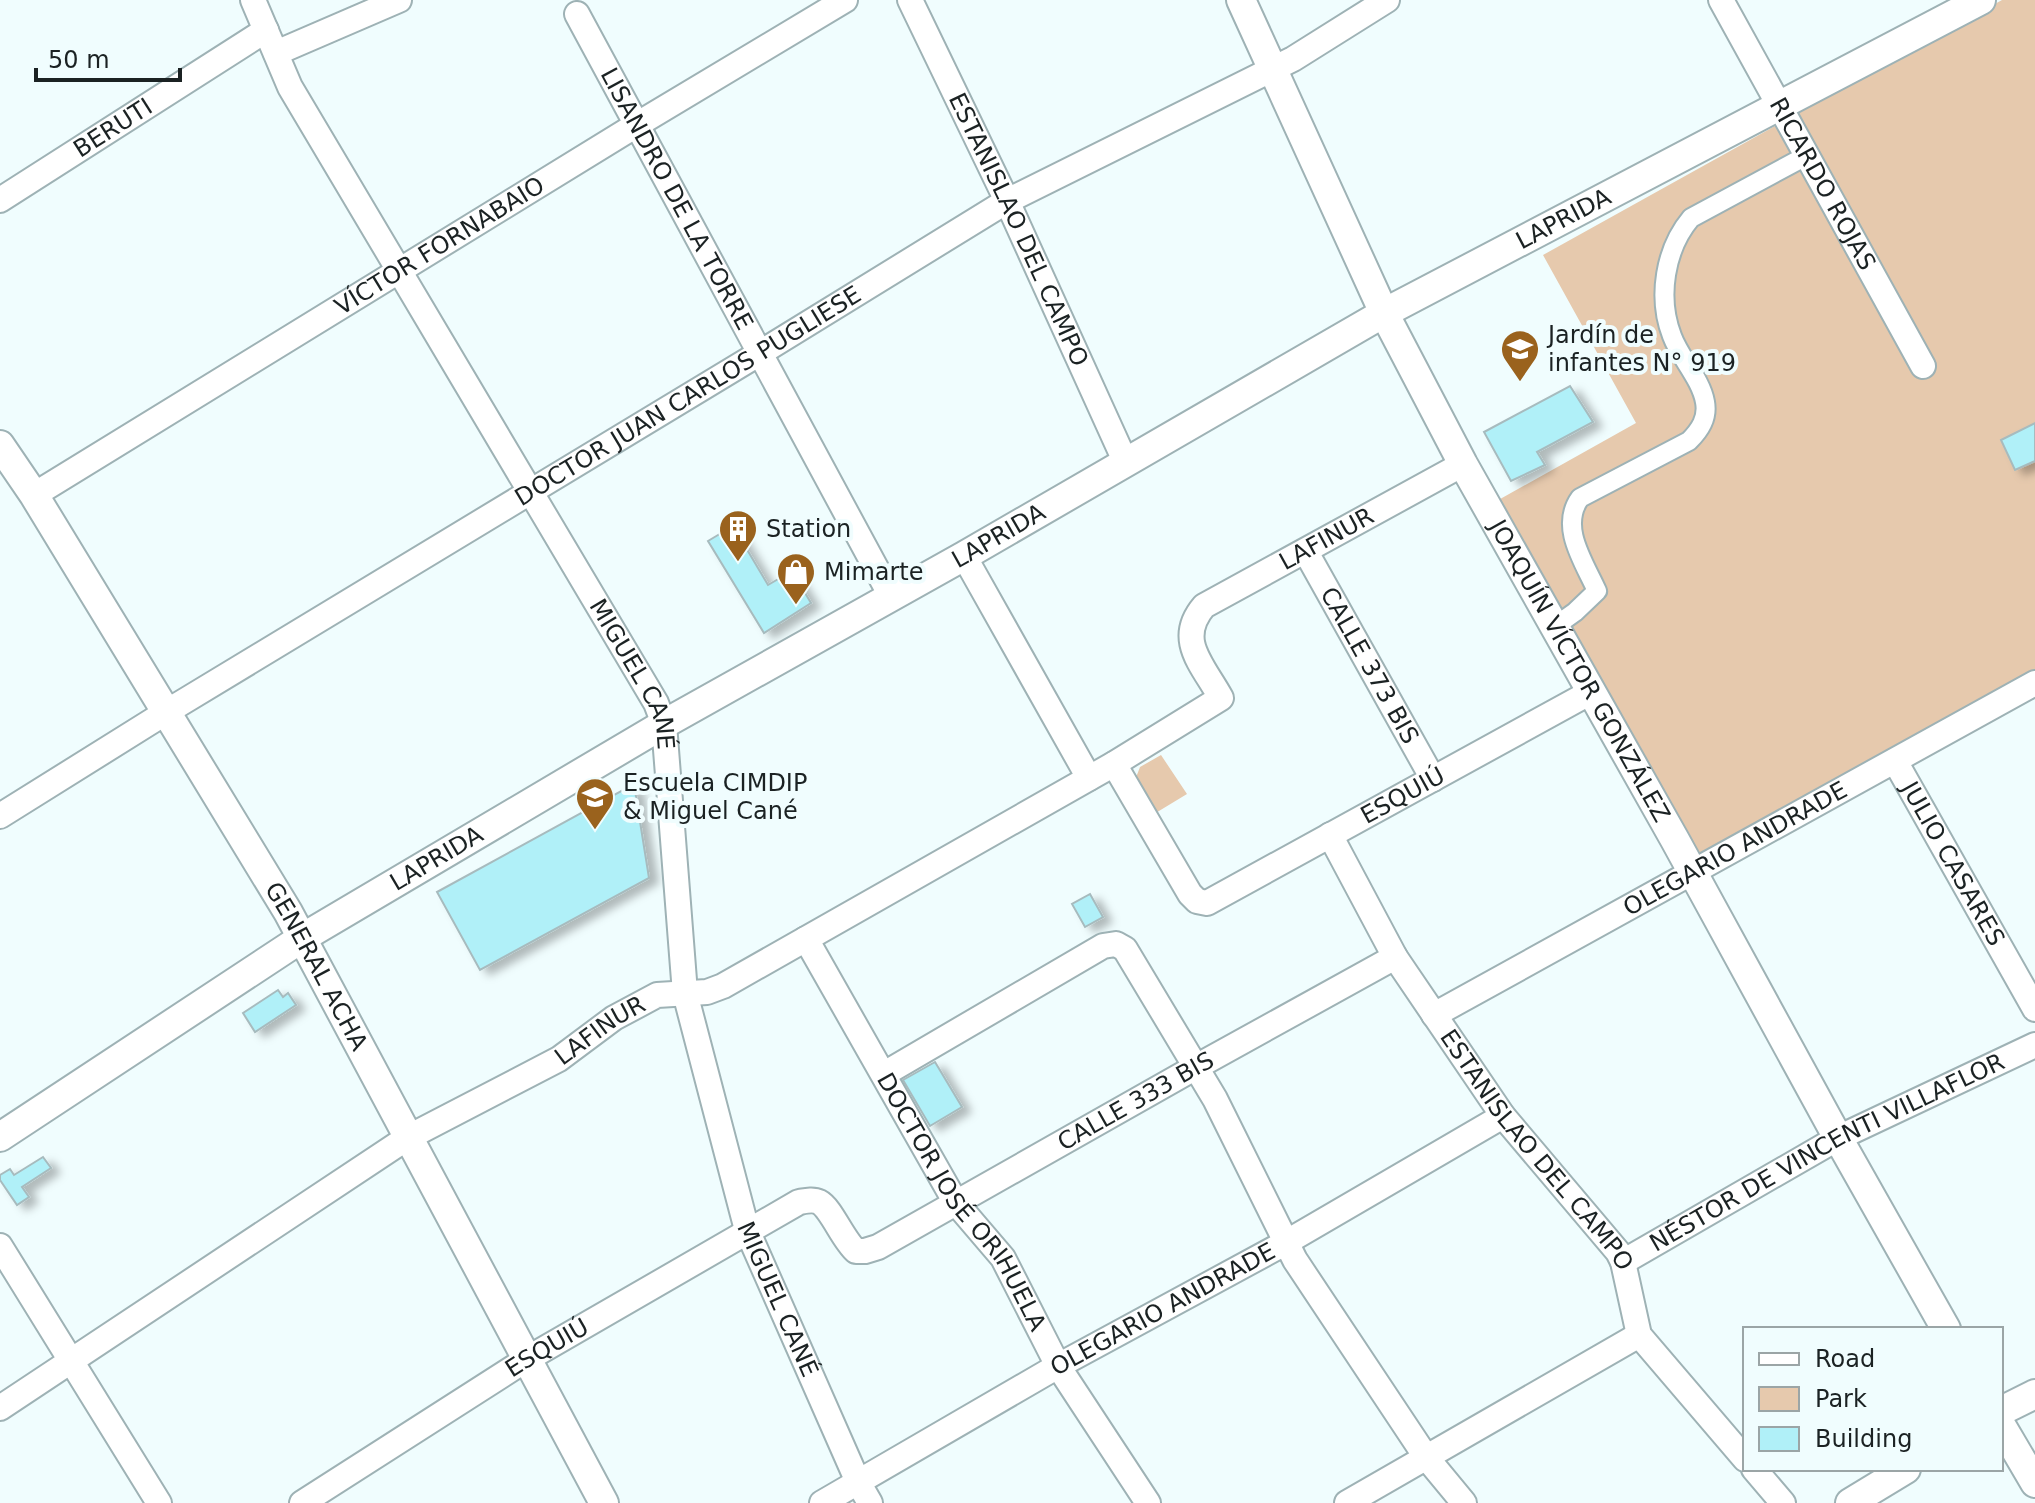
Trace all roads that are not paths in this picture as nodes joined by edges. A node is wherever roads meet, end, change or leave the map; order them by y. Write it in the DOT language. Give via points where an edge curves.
graph roads {
  1 [pos="253,0"];
  2 [pos="399,0"];
  3 [pos="845,0"];
  4 [pos="910,0"];
  5 [pos="1241,0"];
  6 [pos="1387,0"];
  7 [pos="1721,0"];
  8 [pos="1981,0"];
  9 [pos="577,14"];
  10 [pos="266,30"];
  11 [pos="276,53"];
  12 [pos="1272,69"];
  13 [pos="1778,106"];
  14 [pos="638,124"];
  15 [pos="1806,156"];
  16 [pos="0,200"];
  17 [pos="1007,201"];
  18 [pos="398,271"];
  19 [pos="1384,313"];
  20 [pos="760,353"];
  21 [pos="1923,366"];
  22 [pos="0,445"];
  23 [pos="1125,461"];
  24 [pos="1463,464"];
  25 [pos="530,493"];
  26 [pos="34,495"];
  27 [pos="1306,552"];
  28 [pos="964,556"];
  29 [pos="891,596"];
  30 [pos="1554,627"];
  31 [pos="2035,683"];
  32 [pos="1591,692"];
  33 [pos="168,711"];
  34 [pos="664,724"];
  35 [pos="1895,761"];
  36 [pos="1114,764"];
  37 [pos="1089,778"];
  38 [pos="1433,779"];
  39 [pos="0,816"];
  40 [pos="1330,835"];
  41 [pos="1694,872"];
  42 [pos="302,938"];
  43 [pos="806,939"];
  44 [pos="1395,957"];
  45 [pos="685,993"];
  46 [pos="2035,1009"];
  47 [pos="1434,1015"];
  48 [pos="2035,1045"];
  49 [pos="1196,1067"];
  50 [pos="884,1074"];
  51 [pos="1503,1116"];
  52 [pos="1,1133"];
  53 [pos="407,1138"];
  54 [pos="1838,1138"];
  55 [pos="956,1203"];
  56 [pos="747,1230"];
  57 [pos="1285,1243"];
  58 [pos="0,1246"];
  59 [pos="878,1247"];
  60 [pos="1623,1262"];
  61 [pos="1945,1327"];
  62 [pos="1639,1335"];
  63 [pos="71,1359"];
  64 [pos="527,1359"];
  65 [pos="1058,1366"];
  66 [pos="2035,1394"];
  67 [pos="0,1408"];
  68 [pos="2003,1410"];
  69 [pos="2003,1428"];
  70 [pos="1426,1457"];
  71 [pos="1743,1457"];
  72 [pos="1756,1471"];
  73 [pos="1903,1471"];
  74 [pos="2035,1483"];
  75 [pos="864,1493"];
  76 [pos="159,1503"];
  77 [pos="302,1503"];
  78 [pos="604,1503"];
  79 [pos="822,1503"];
  80 [pos="1148,1503"];
  81 [pos="1347,1503"];
  82 [pos="1464,1503"];
  83 [pos="1783,1503"];
  84 [pos="1850,1503"];
  1 -- 10 [label="street, MIGUEL CANÉ"];
  2 -- 11 [label="street"];
  3 -- 14 [label="street, VÍCTOR FORNABAIO"];
  4 -- 17 [label="street, ESTANISLAO DEL CAMPO"];
  5 -- 12 [label="street, JOAQUÍN VÍCTOR GONZÁLEZ"];
  6 -- 12 [label="street, DOCTOR JUAN CARLOS PUGLIESE"];
  7 -- 13 [label="street, RICARDO ROJAS"];
  8 -- 13 [label="street, LAPRIDA"];
  9 -- 14 [label="street, LISANDRO DE LA TORRE"];
  10 -- 11 [label="street, MIGUEL CANÉ"];
  10 -- 16 [label="street, BERUTI"];
  11 -- 18 [label="street, MIGUEL CANÉ" via="290,87"];
  12 -- 17 [label="street, DOCTOR JUAN CARLOS PUGLIESE"];
  12 -- 19 [label="street, JOAQUÍN VÍCTOR GONZÁLEZ"];
  13 -- 15 [label="street, RICARDO ROJAS"];
  13 -- 19 [label="street, LAPRIDA"];
  14 -- 18 [label="street, VÍCTOR FORNABAIO"];
  14 -- 20 [label="street, LISANDRO DE LA TORRE"];
  15 -- 21 [label="street, RICARDO ROJAS"];
  15 -- 30 [label="street" via="1691,218 1681,230 1670,253 1666,313 1705,402 1705,420 1689,441 1580,498 1573,507 1572,534 1597,591"];
  17 -- 20 [label="street, DOCTOR JUAN CARLOS PUGLIESE"];
  17 -- 23 [label="street, ESTANISLAO DEL CAMPO"];
  18 -- 25 [label="street, MIGUEL CANÉ"];
  18 -- 26 [label="street, VÍCTOR FORNABAIO"];
  19 -- 23 [label="street, LAPRIDA"];
  19 -- 24 [label="street, JOAQUÍN VÍCTOR GONZÁLEZ"];
  20 -- 25 [label="street, DOCTOR JUAN CARLOS PUGLIESE"];
  20 -- 29 [label="street, LISANDRO DE LA TORRE"];
  22 -- 26 [label="street, GENERAL ACHA"];
  23 -- 28 [label="street, LAPRIDA"];
  24 -- 27 [label="street, LAFINUR"];
  24 -- 30 [label="street, JOAQUÍN VÍCTOR GONZÁLEZ"];
  25 -- 33 [label="street, DOCTOR JUAN CARLOS PUGLIESE"];
  25 -- 34 [label="street, MIGUEL CANÉ"];
  26 -- 33 [label="street, GENERAL ACHA"];
  27 -- 36 [label="street, LAFINUR" via="1204,606 1189,634 1221,698"];
  27 -- 38 [label="street, CALLE 373 BIS"];
  28 -- 29 [label="street, LAPRIDA"];
  28 -- 37 [label="street"];
  29 -- 34 [label="street, LAPRIDA"];
  30 -- 32 [label="street, JOAQUÍN VÍCTOR GONZÁLEZ"];
  31 -- 35 [label="street, OLEGARIO ANDRADE"];
  32 -- 38 [label="street, ESQUIÚ"];
  32 -- 41 [label="street, JOAQUÍN VÍCTOR GONZÁLEZ"];
  33 -- 39 [label="street, DOCTOR JUAN CARLOS PUGLIESE"];
  33 -- 42 [label="street, GENERAL ACHA"];
  34 -- 42 [label="street, LAPRIDA"];
  34 -- 45 [label="street, MIGUEL CANÉ"];
  35 -- 41 [label="street, OLEGARIO ANDRADE"];
  35 -- 46 [label="street, JULIO CASARES"];
  36 -- 37 [label="street, LAFINUR"];
  36 -- 40 [label="street, ESQUIÚ" via="1197,901 1215,900"];
  37 -- 43 [label="street, LAFINUR"];
  38 -- 40 [label="street, ESQUIÚ"];
  40 -- 44 [label="street, ESTANISLAO DEL CAMPO"];
  41 -- 47 [label="street, OLEGARIO ANDRADE"];
  41 -- 54 [label="street, JOAQUÍN VÍCTOR GONZÁLEZ"];
  42 -- 52 [label="street, LAPRIDA"];
  42 -- 53 [label="street, GENERAL ACHA"];
  43 -- 45 [label="street, LAFINUR" via="723,986"];
  43 -- 50 [label="street, DOCTOR JOSÉ ORIHUELA"];
  44 -- 47 [label="street, ESTANISLAO DEL CAMPO"];
  44 -- 49 [label="street, CALLE 333 BIS"];
  45 -- 53 [label="street, LAFINUR" via="657,995 628,1009 559,1059"];
  45 -- 56 [label="street, MIGUEL CANÉ"];
  47 -- 51 [label="street, ESTANISLAO DEL CAMPO"];
  48 -- 54 [label="street, NÉSTOR DE VINCENTI VILLAFLOR"];
  49 -- 50 [label="street" via="1125,949 1116,944 1103,946"];
  49 -- 55 [label="street, CALLE 333 BIS"];
  49 -- 57 [label="street"];
  50 -- 55 [label="street, DOCTOR JOSÉ ORIHUELA"];
  51 -- 57 [label="street, OLEGARIO ANDRADE"];
  51 -- 60 [label="street, ESTANISLAO DEL CAMPO"];
  53 -- 63 [label="street, LAFINUR"];
  53 -- 64 [label="street, GENERAL ACHA"];
  54 -- 60 [label="street, NÉSTOR DE VINCENTI VILLAFLOR"];
  54 -- 61 [label="street, JOAQUÍN VÍCTOR GONZÁLEZ"];
  55 -- 59 [label="street, CALLE 333 BIS"];
  55 -- 65 [label="street, DOCTOR JOSÉ ORIHUELA" via="1003,1258"];
  56 -- 59 [label="street, ESQUIÚ" via="799,1202 815,1200 856,1251"];
  56 -- 64 [label="street, ESQUIÚ"];
  56 -- 75 [label="street, MIGUEL CANÉ"];
  57 -- 65 [label="street, OLEGARIO ANDRADE"];
  57 -- 70 [label="street"];
  58 -- 63 [label="street"];
  60 -- 62 [label="street, ESTANISLAO DEL CAMPO"];
  62 -- 70 [label="street"];
  62 -- 71 [label="street, ESTANISLAO DEL CAMPO"];
  63 -- 67 [label="street, LAFINUR"];
  63 -- 76 [label="street"];
  64 -- 77 [label="street, ESQUIÚ"];
  64 -- 78 [label="street, GENERAL ACHA"];
  65 -- 75 [label="street, OLEGARIO ANDRADE"];
  65 -- 80 [label="street, DOCTOR JOSÉ ORIHUELA"];
  66 -- 68 [label="street"];
  69 -- 74 [label="street"];
  70 -- 81 [label="street"];
  70 -- 82 [label="street"];
  72 -- 83 [label="street"];
  73 -- 84 [label="street"];
  75 -- 79 [label="street, OLEGARIO ANDRADE"];
}
